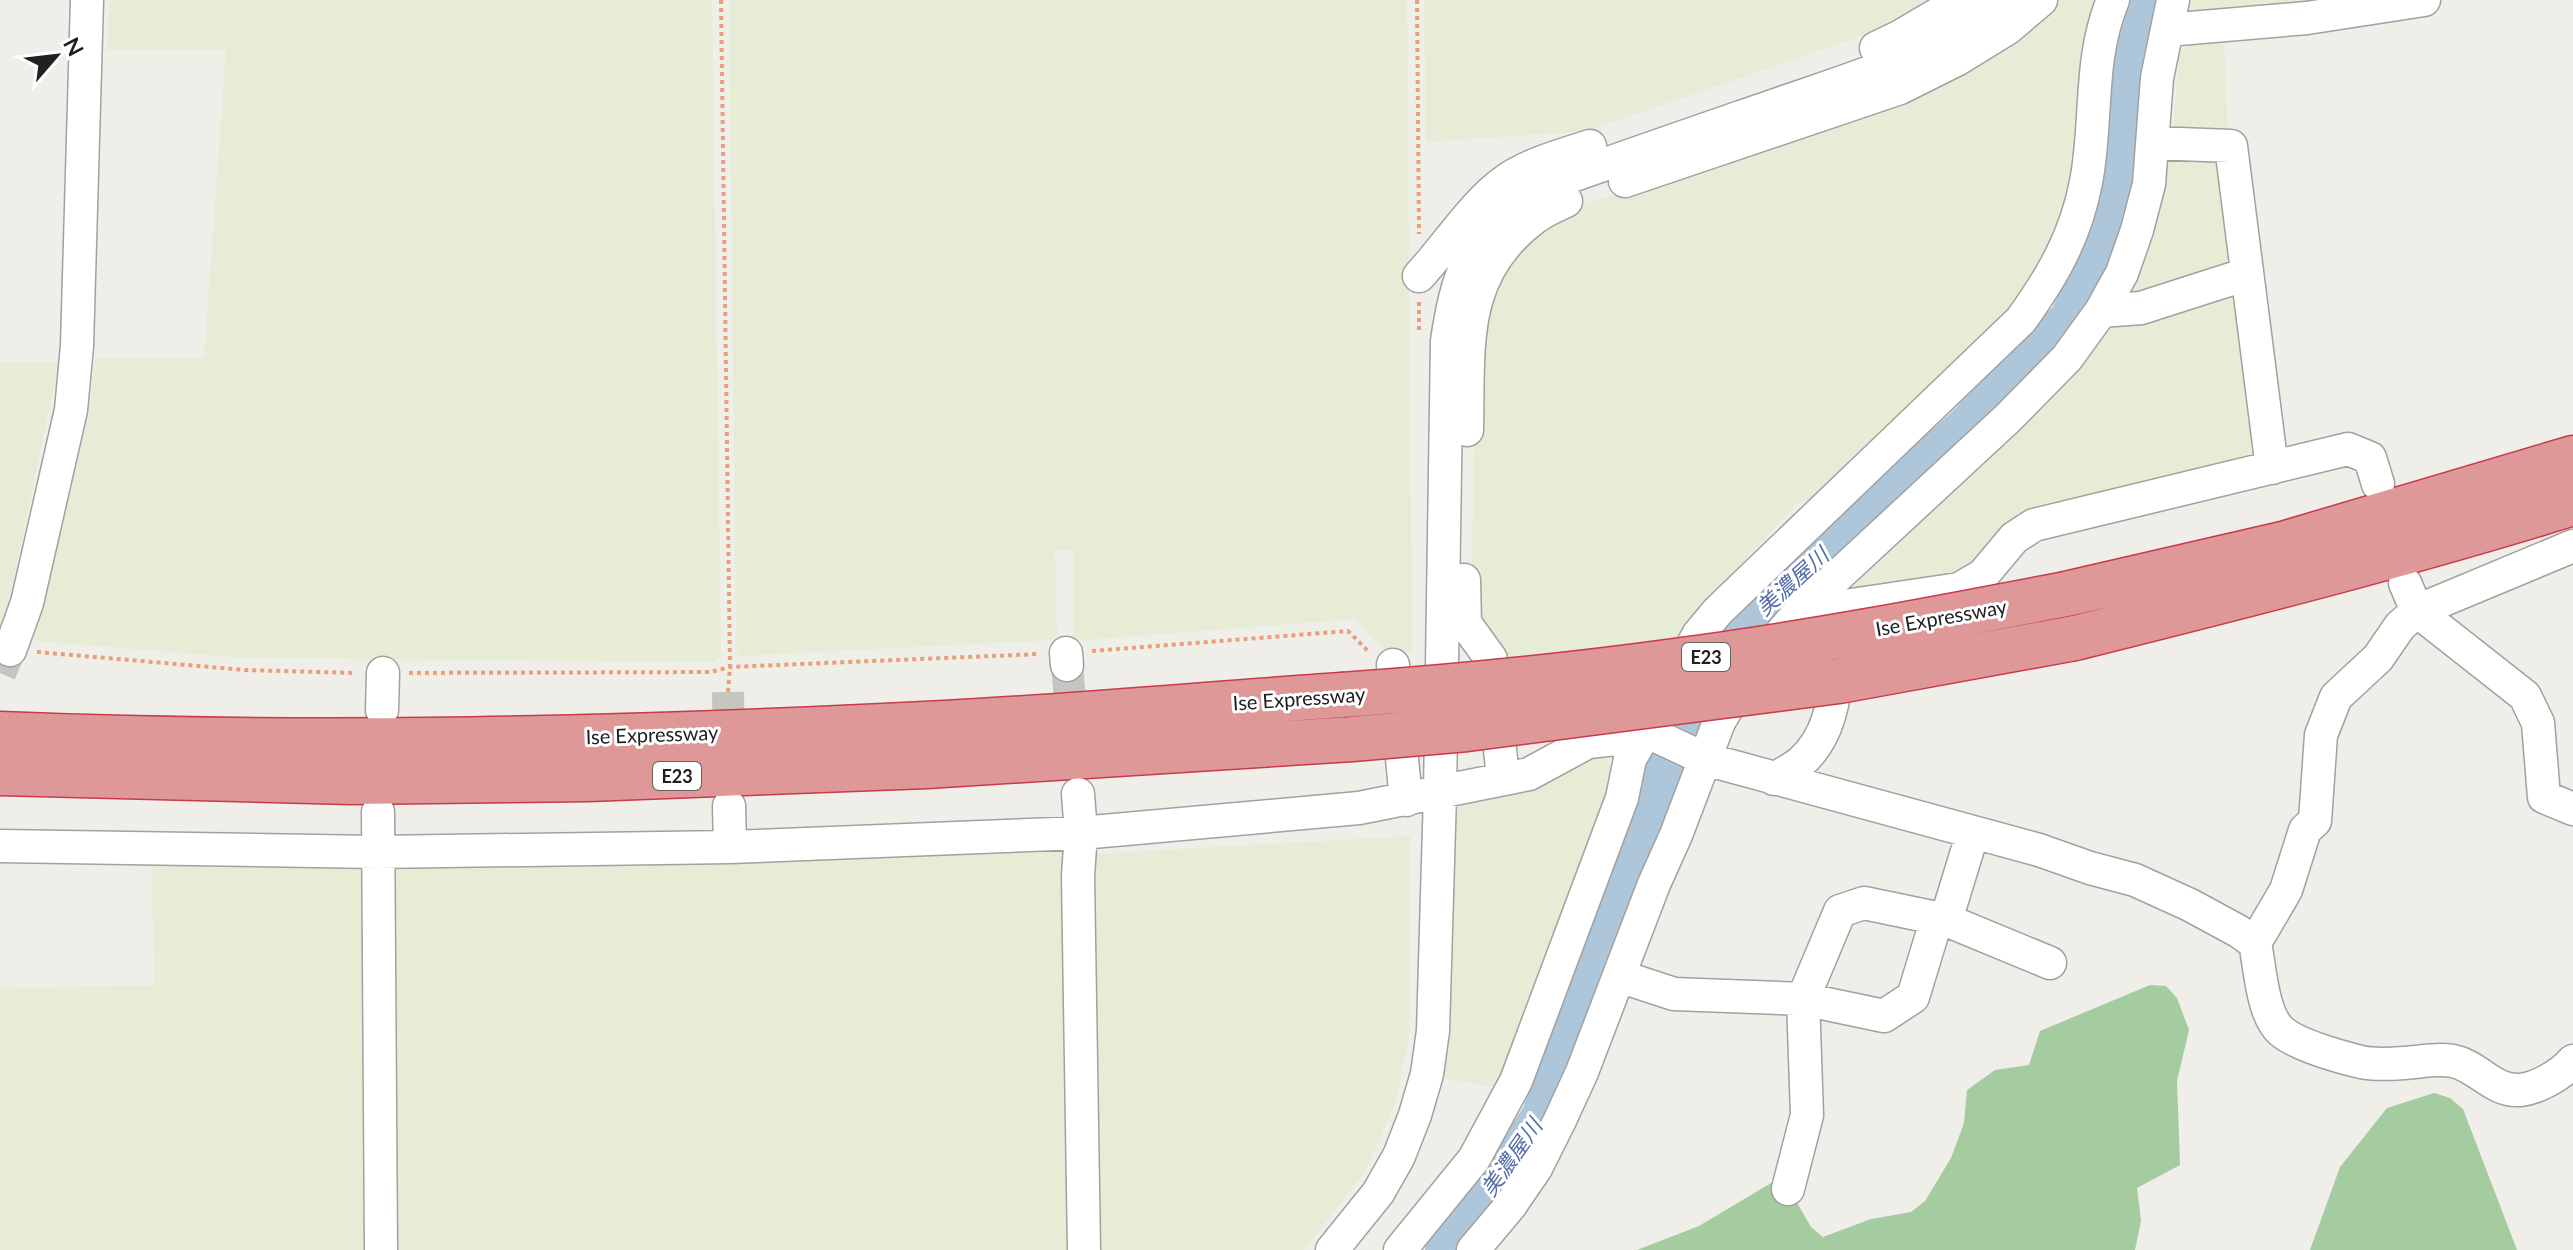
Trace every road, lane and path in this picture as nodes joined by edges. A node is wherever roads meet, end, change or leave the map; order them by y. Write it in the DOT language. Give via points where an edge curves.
graph roads {
  1 [pos="87,0"];
  2 [pos="721,0"];
  3 [pos="1417,0"];
  4 [pos="1962,0"];
  5 [pos="2005,0"];
  6 [pos="2041,0"];
  7 [pos="2113,0"];
  8 [pos="2424,0"];
  9 [pos="2170,15"];
  10 [pos="2153,143"];
  11 [pos="2247,274"];
  12 [pos="1419,276"];
  13 [pos="2101,311"];
  14 [pos="1419,338"];
  15 [pos="2573,458"];
  16 [pos="2272,468"];
  17 [pos="2378,484"];
  18 [pos="2573,503"];
  19 [pos="2573,546"];
  20 [pos="2411,597"];
  21 [pos="1817,609"];
  22 [pos="10,650"];
  23 [pos="1393,665"];
  24 [pos="730,667"];
  25 [pos="383,673"];
  26 [pos="728,692"];
  27 [pos="382,710"];
  28 [pos="0,719"];
  29 [pos="0,734"];
  30 [pos="1648,736"];
  31 [pos="128,739"];
  32 [pos="1700,756"];
  33 [pos="0,773"];
  34 [pos="1503,779"];
  35 [pos="1774,779"];
  36 [pos="1078,794"];
  37 [pos="1440,794"];
  38 [pos="1406,800"];
  39 [pos="729,806"];
  40 [pos="2573,809"];
  41 [pos="378,812"];
  42 [pos="1973,832"];
  43 [pos="1081,833"];
  44 [pos="0,846"];
  45 [pos="730,847"];
  46 [pos="377,852"];
  47 [pos="1941,919"];
  48 [pos="2255,943"];
  49 [pos="2050,963"];
  50 [pos="1619,976"];
  51 [pos="1803,999"];
  52 [pos="2573,1061"];
  53 [pos="1788,1189"];
  54 [pos="381,1250"];
  55 [pos="1084,1250"];
  56 [pos="1332,1250"];
  57 [pos="1400,1250"];
  58 [pos="1473,1250"];
  1 -- 22 [label="street" via="71,410 27,603"];
  2 -- 24 [label="path"];
  3 -- 12 [label="path"];
  4 -- 12 [label="street" via="1859,56 1509,178"];
  5 -- 37 [label="street" via="1954,35 1886,67 1558,181 1511,207 1485,233 1465,263 1447,341"];
  6 -- 34 [label="street" via="2008,28 1900,88 1566,201 1535,217 1487,270 1473,308 1469,352 1463,608 1465,623 1491,659"];
  7 -- 30 [label="street" via="2102,25 2086,181 2073,232 2050,278 2021,320 1718,611 1698,635"];
  8 -- 9 [label="street" via="2307,18"];
  9 -- 10 [label="street" via="2157,78"];
  10 -- 11 [label="street" via="2231,146"];
  10 -- 13 [label="street" via="2137,230"];
  11 -- 13 [label="street" via="2141,308"];
  11 -- 16 [label="street"];
  12 -- 14 [label="path"];
  13 -- 21 [label="street" via="2067,358"];
  15 -- 31 [label="highway, Ise Expressway / E23, bridge" via="2283,544 2066,594 1677,661 1462,687 946,723 585,737"];
  16 -- 17 [label="street" via="2348,449 2370,458"];
  16 -- 21 [label="street" via="2034,525 2014,538 1983,575 1959,589"];
  18 -- 33 [label="highway, E23, bridge" via="2291,584 2075,638 1839,681 1467,729 927,766 588,779 351,782"];
  19 -- 20 [label="street"];
  20 -- 40 [label="street" via="2525,696 2538,723 2544,797"];
  20 -- 48 [label="street" via="2400,626 2378,658 2336,697 2321,735 2315,821 2305,830 2286,890"];
  21 -- 32 [label="street" via="1749,671"];
  21 -- 35 [label="street" via="1836,672 1829,718 1801,762"];
  23 -- 24 [label="path" via="1377,660 1348,631 1067,659"];
  23 -- 38 [label="street"];
  24 -- 26 [label="path"];
  25 -- 27 [label="street"];
  28 -- 31 [label="highway"];
  29 -- 31 [label="highway, Ise Expressway / E23"];
  30 -- 32 [label="street"];
  30 -- 34 [label="street" via="1588,742 1541,769"];
  30 -- 57 [label="street" via="1630,759 1622,798 1516,1081 1474,1159"];
  32 -- 35 [label="street"];
  32 -- 50 [label="street"];
  34 -- 37 [label="street"];
  35 -- 42 [label="street"];
  36 -- 43 [label="street"];
  37 -- 38 [label="street"];
  37 -- 56 [label="street" via="1427,1074 1399,1156 1378,1193"];
  38 -- 43 [label="street"];
  39 -- 45 [label="street"];
  41 -- 46 [label="street"];
  42 -- 47 [label="street"];
  42 -- 48 [label="street" via="2135,880"];
  43 -- 45 [label="street"];
  43 -- 55 [label="street"];
  44 -- 46 [label="street"];
  45 -- 46 [label="street"];
  46 -- 54 [label="street"];
  47 -- 49 [label="street"];
  47 -- 51 [label="street" via="1864,903 1840,911"];
  47 -- 51 [label="street" via="1913,997 1884,1016"];
  48 -- 52 [label="street" via="2268,1012 2279,1030 2308,1044 2363,1063 2453,1061 2497,1086 2515,1090 2546,1081"];
  50 -- 51 [label="street" via="1674,994"];
  50 -- 58 [label="street" via="1582,1072 1536,1168"];
  51 -- 53 [label="street" via="1807,1115"];
}
